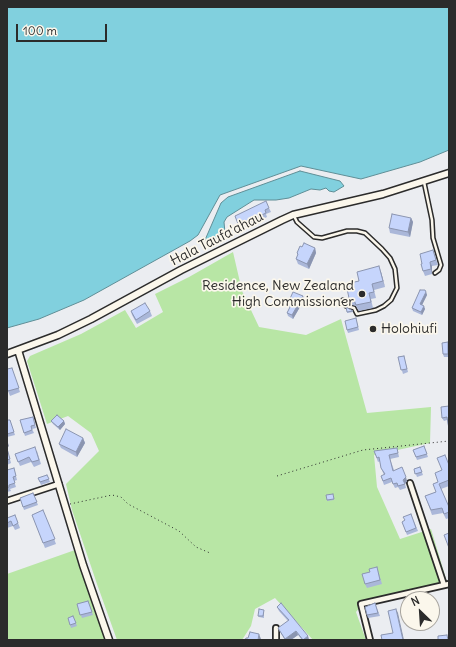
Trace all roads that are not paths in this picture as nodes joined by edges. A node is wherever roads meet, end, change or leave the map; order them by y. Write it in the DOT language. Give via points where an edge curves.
graph roads {
  1 [pos="449,173"];
  2 [pos="424,181"];
  3 [pos="293,215"];
  4 [pos="434,273"];
  5 [pos="343,300"];
  6 [pos="18,350"];
  7 [pos="7,354"];
  8 [pos="410,483"];
  9 [pos="59,484"];
  10 [pos="7,500"];
  11 [pos="446,585"];
  12 [pos="276,628"];
  13 [pos="110,640"];
  14 [pos="276,640"];
  15 [pos="370,640"];
  1 -- 2 [label="street, Hala Taufa'ahau"];
  2 -- 3 [label="street, Hala Taufa'ahau" via="383,194"];
  2 -- 4 [label="lane" via="433,238 441,267"];
  3 -- 5 [label="lane" via="310,235 318,238 347,231 365,234 390,258 395,269 397,288 384,306 357,314 354,308 346,306"];
  3 -- 6 [label="street, Hala Taufa'ahau" via="181,270 91,320"];
  6 -- 7 [label="street, Hala Taufa'ahau"];
  6 -- 9 [label="street"];
  8 -- 11 [label="street"];
  9 -- 10 [label="street"];
  9 -- 13 [label="street" via="83,565"];
  11 -- 15 [label="street" via="361,604"];
  12 -- 14 [label="street"];
}
